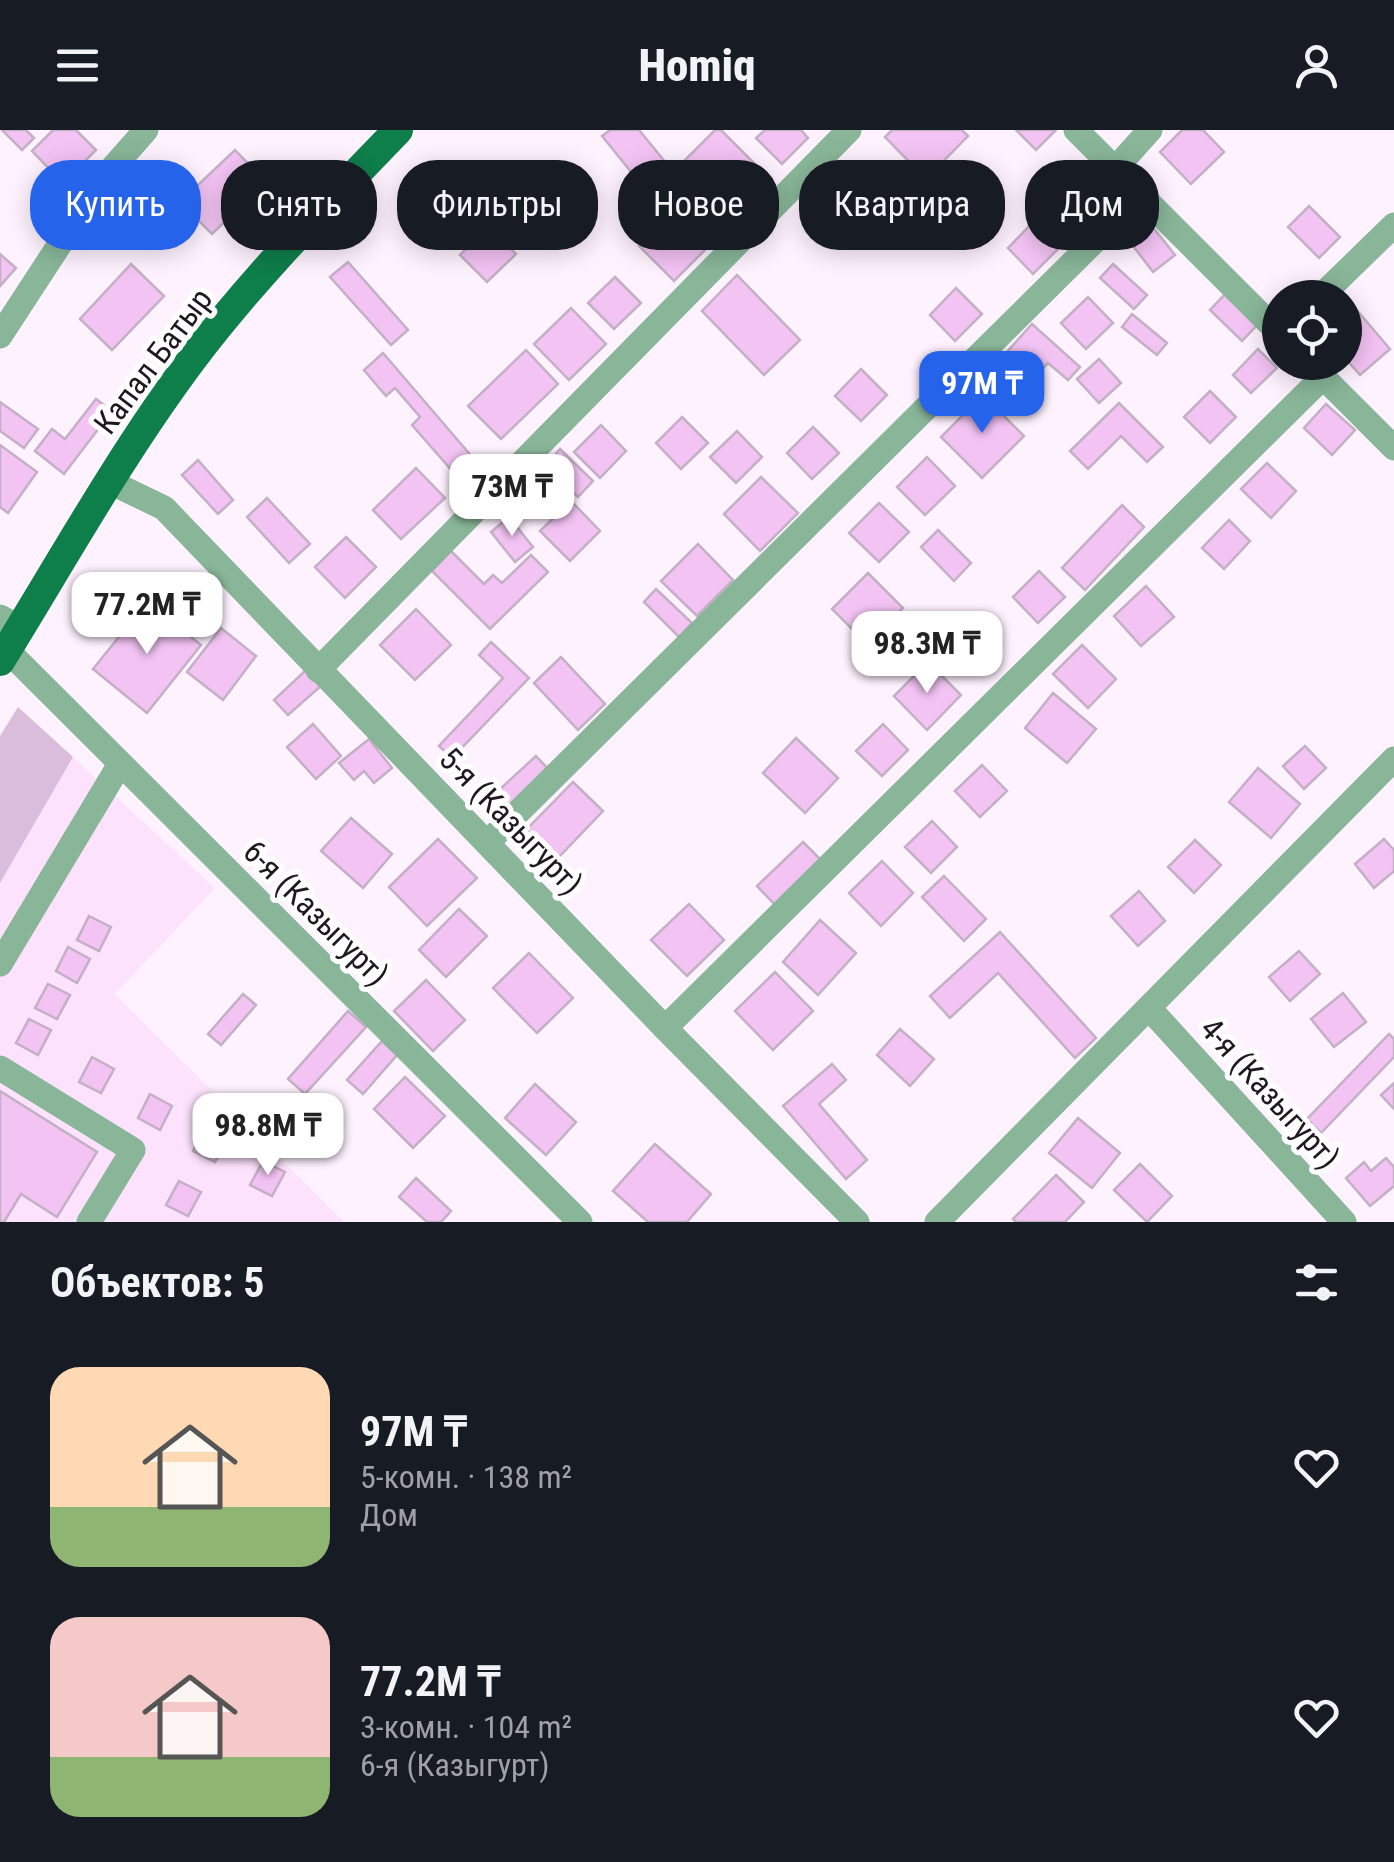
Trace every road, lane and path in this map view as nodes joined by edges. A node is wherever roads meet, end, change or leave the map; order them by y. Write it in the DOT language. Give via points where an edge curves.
graph roads {
  1 [pos="146,130"];
  2 [pos="398,130"];
  3 [pos="848,130"];
  4 [pos="1076,130"];
  5 [pos="1150,130"];
  6 [pos="1106,160"];
  7 [pos="1123,160"];
  8 [pos="1159,212"];
  9 [pos="1394,226"];
  10 [pos="1086,250"];
  11 [pos="1338,280"];
  12 [pos="1262,316"];
  13 [pos="0,336"];
  14 [pos="1306,380"];
  15 [pos="1326,380"];
  16 [pos="1394,448"];
  17 [pos="108,480"];
  18 [pos="7,639"];
  19 [pos="318,670"];
  20 [pos="1394,759"];
  21 [pos="120,764"];
  22 [pos="1374,779"];
  23 [pos="1394,797"];
  24 [pos="488,842"];
  25 [pos="0,964"];
  26 [pos="1148,1008"];
  27 [pos="665,1028"];
  28 [pos="0,1068"];
  29 [pos="89,1222"];
  30 [pos="580,1222"];
  31 [pos="856,1222"];
  32 [pos="937,1222"];
  33 [pos="1344,1222"];
  1 -- 13 [label="street" via="102,181"];
  2 -- 17 [label="main road, Капал Батыр" via="290,242 194,356"];
  3 -- 19 [label="street"];
  4 -- 6 [label="street"];
  5 -- 7 [label="street"];
  8 -- 12 [label="street"];
  9 -- 11 [label="street"];
  10 -- 24 [label="street"];
  14 -- 27 [label="street"];
  15 -- 16 [label="street"];
  17 -- 18 [label="main road, Капал Батыр"];
  17 -- 19 [label="street, 5-я (Казыгурт)" via="164,508"];
  18 -- 21 [label="street, 6-я (Казыгурт)"];
  19 -- 24 [label="street, 5-я (Казыгурт)"];
  20 -- 22 [label="street"];
  21 -- 25 [label="street"];
  21 -- 30 [label="street, 6-я (Казыгурт)"];
  22 -- 23 [label="street"];
  22 -- 26 [label="street"];
  24 -- 27 [label="street, 5-я (Казыгурт)"];
  26 -- 32 [label="street"];
  26 -- 33 [label="street, 4-я (Казыгурт)"];
  27 -- 31 [label="street, 5-я (Казыгурт)"];
  28 -- 29 [label="street" via="133,1150"];
}
